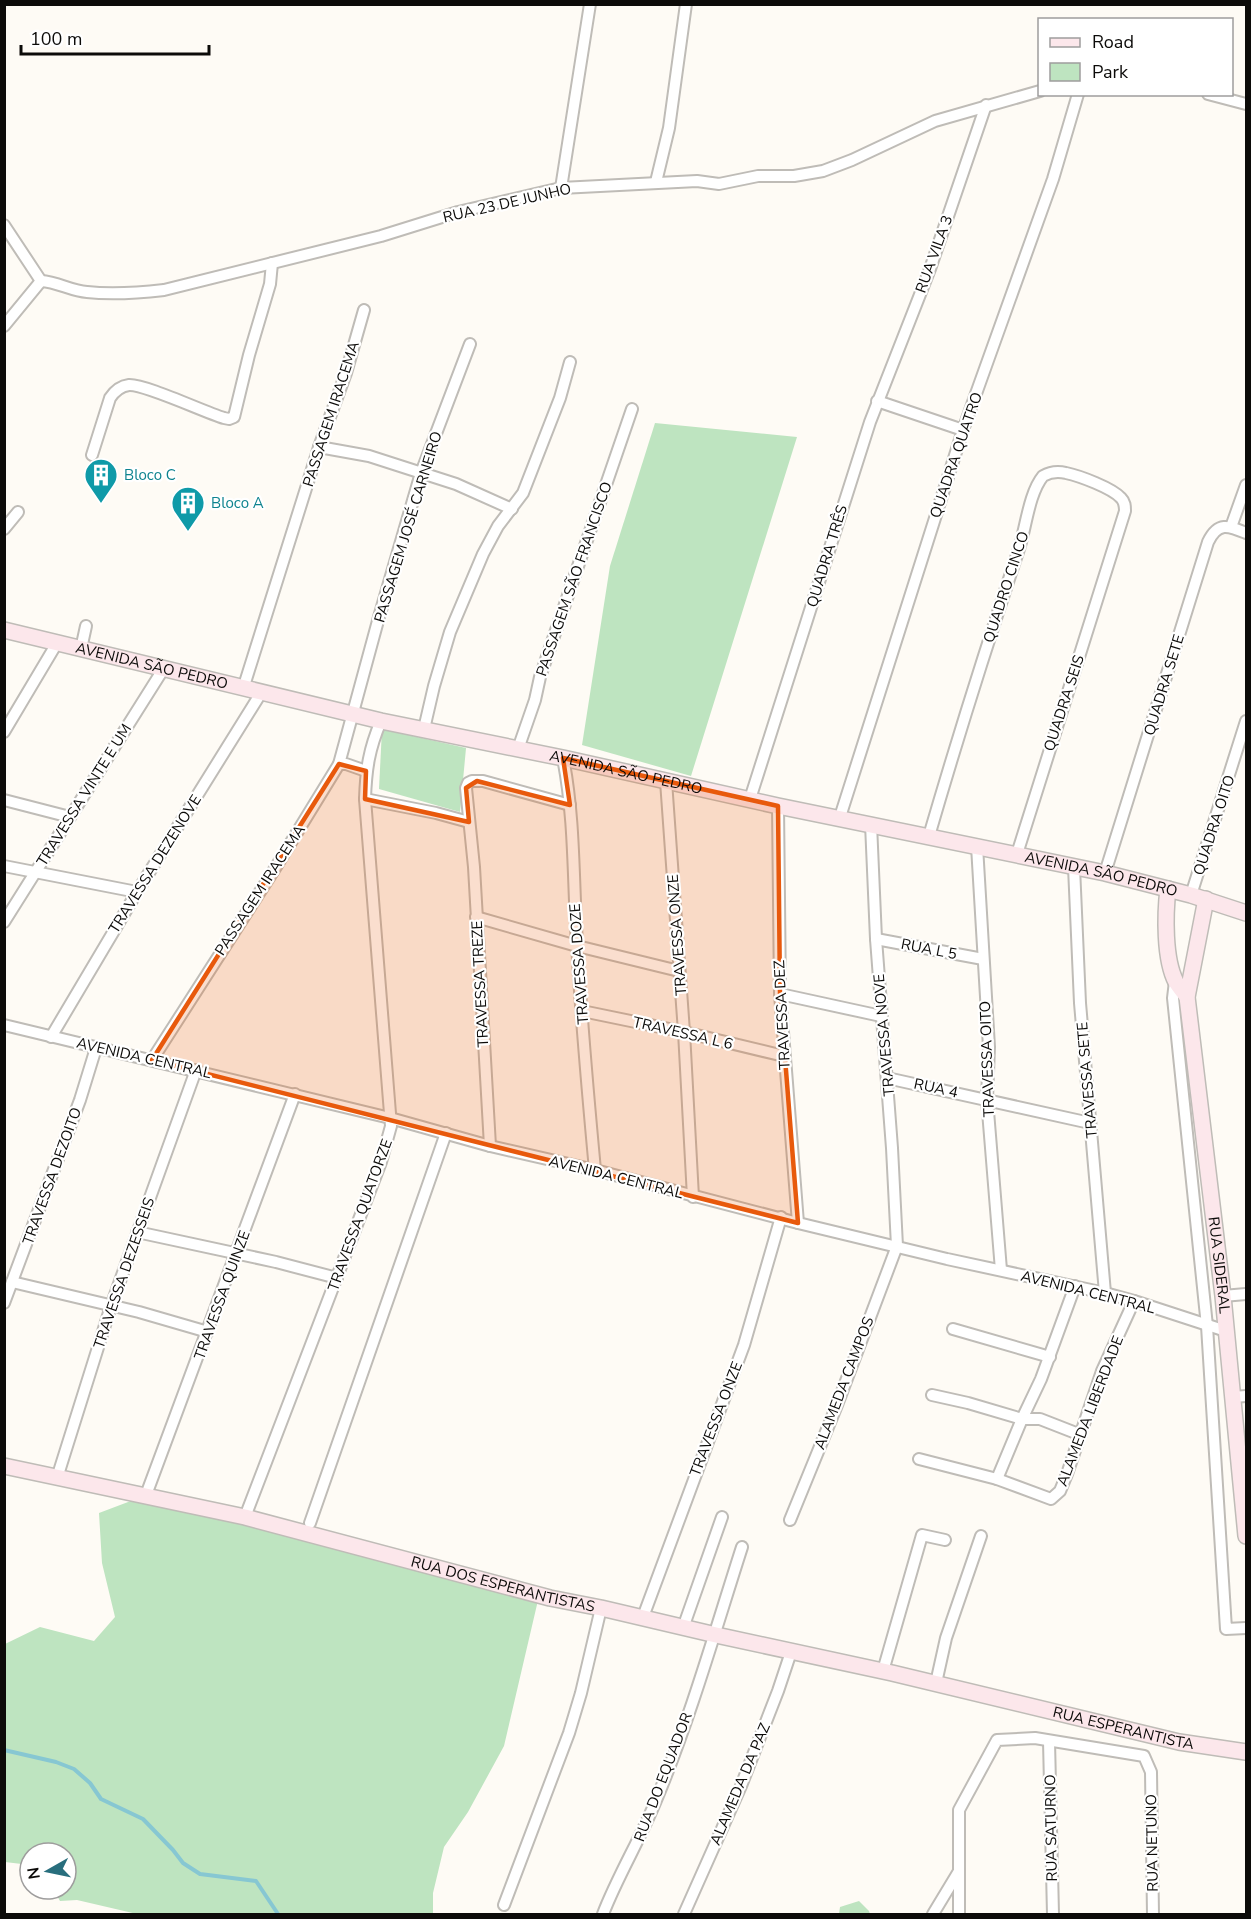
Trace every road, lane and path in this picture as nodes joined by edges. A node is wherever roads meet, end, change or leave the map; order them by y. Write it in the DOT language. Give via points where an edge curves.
graph roads {
  1 [pos="590,4"];
  2 [pos="686,4"];
  3 [pos="1038,92"];
  4 [pos="1077,96"];
  5 [pos="1216,96"];
  6 [pos="1246,104"];
  7 [pos="986,105"];
  8 [pos="656,182"];
  9 [pos="561,188"];
  10 [pos="4,225"];
  11 [pos="272,263"];
  12 [pos="41,281"];
  13 [pos="364,310"];
  14 [pos="4,326"];
  15 [pos="470,344"];
  16 [pos="570,362"];
  17 [pos="877,401"];
  18 [pos="632,409"];
  19 [pos="963,430"];
  20 [pos="319,447"];
  21 [pos="92,455"];
  22 [pos="422,473"];
  23 [pos="1246,485"];
  24 [pos="512,509"];
  25 [pos="18,512"];
  26 [pos="1231,527"];
  27 [pos="4,529"];
  28 [pos="1246,533"];
  29 [pos="1112,553"];
  30 [pos="86,626"];
  31 [pos="4,630"];
  32 [pos="57,643"];
  33 [pos="81,649"];
  34 [pos="164,668"];
  35 [pos="243,689"];
  36 [pos="261,693"];
  37 [pos="354,713"];
  38 [pos="381,721"];
  39 [pos="1246,721"];
  40 [pos="424,729"];
  41 [pos="4,732"];
  42 [pos="518,750"];
  43 [pos="563,758"];
  44 [pos="339,764"];
  45 [pos="366,771"];
  46 [pos="666,781"];
  47 [pos="365,799"];
  48 [pos="750,799"];
  49 [pos="4,800"];
  50 [pos="570,805"];
  51 [pos="778,806"];
  52 [pos="70,817"];
  53 [pos="840,817"];
  54 [pos="470,822"];
  55 [pos="871,824"];
  56 [pos="929,836"];
  57 [pos="977,846"];
  58 [pos="1017,854"];
  59 [pos="4,866"];
  60 [pos="1074,867"];
  61 [pos="36,872"];
  62 [pos="1105,873"];
  63 [pos="1168,889"];
  64 [pos="137,892"];
  65 [pos="1198,897"];
  66 [pos="1246,913"];
  67 [pos="476,917"];
  68 [pos="4,922"];
  69 [pos="876,939"];
  70 [pos="577,946"];
  71 [pos="982,959"];
  72 [pos="679,971"];
  73 [pos="1175,981"];
  74 [pos="780,994"];
  75 [pos="1187,997"];
  76 [pos="582,1011"];
  77 [pos="881,1016"];
  78 [pos="4,1025"];
  79 [pos="684,1032"];
  80 [pos="51,1036"];
  81 [pos="96,1048"];
  82 [pos="784,1056"];
  83 [pos="152,1060"];
  84 [pos="196,1070"];
  85 [pos="887,1077"];
  86 [pos="295,1094"];
  87 [pos="987,1099"];
  88 [pos="390,1118"];
  89 [pos="1090,1123"];
  90 [pos="446,1133"];
  91 [pos="490,1146"];
  92 [pos="595,1170"];
  93 [pos="693,1197"];
  94 [pos="781,1217"];
  95 [pos="798,1223"];
  96 [pos="137,1232"];
  97 [pos="897,1246"];
  98 [pos="237,1254"];
  99 [pos="1001,1270"];
  100 [pos="337,1278"];
  101 [pos="12,1282"];
  102 [pos="1075,1286"];
  103 [pos="1105,1293"];
  104 [pos="1246,1294"];
  105 [pos="1223,1296"];
  106 [pos="1134,1301"];
  107 [pos="4,1303"];
  108 [pos="111,1306"];
  109 [pos="1207,1326"];
  110 [pos="953,1329"];
  111 [pos="1226,1331"];
  112 [pos="208,1332"];
  113 [pos="1050,1357"];
  114 [pos="932,1395"];
  115 [pos="1240,1397"];
  116 [pos="1022,1419"];
  117 [pos="1081,1435"];
  118 [pos="920,1459"];
  119 [pos="4,1466"];
  120 [pos="57,1478"];
  121 [pos="997,1479"];
  122 [pos="146,1495"];
  123 [pos="1245,1509"];
  124 [pos="245,1517"];
  125 [pos="722,1517"];
  126 [pos="790,1520"];
  127 [pos="310,1523"];
  128 [pos="981,1536"];
  129 [pos="1246,1536"];
  130 [pos="945,1540"];
  131 [pos="742,1547"];
  132 [pos="601,1608"];
  133 [pos="642,1617"];
  134 [pos="683,1628"];
  135 [pos="1246,1628"];
  136 [pos="716,1635"];
  137 [pos="791,1652"];
  138 [pos="883,1671"];
  139 [pos="936,1683"];
  140 [pos="1002,1698"];
  141 [pos="1049,1741"];
  142 [pos="1246,1752"];
  143 [pos="959,1871"];
  144 [pos="504,1905"];
  145 [pos="603,1914"];
  146 [pos="684,1914"];
  147 [pos="933,1914"];
  148 [pos="959,1914"];
  149 [pos="1053,1914"];
  150 [pos="1153,1914"];
  1 -- 9 [label="street"];
  2 -- 8 [label="street" via="669,128"];
  3 -- 7 [label="street, RUA 23 DE JUNHO"];
  4 -- 19 [label="street, QUADRA QUATRO" via="1053,179"];
  5 -- 6 [label="street"];
  7 -- 8 [label="street, RUA 23 DE JUNHO" via="934,120 823,171 758,176 719,184"];
  7 -- 17 [label="street, RUA VILA 3" via="930,269"];
  8 -- 9 [label="street, RUA 23 DE JUNHO"];
  9 -- 11 [label="street, RUA 23 DE JUNHO"];
  10 -- 12 [label="street"];
  11 -- 12 [label="street, RUA 23 DE JUNHO" via="180,287 127,294 77,291"];
  11 -- 21 [label="street" via="236,414 229,419 153,391 126,386 110,398"];
  12 -- 14 [label="street"];
  13 -- 20 [label="street, PASSAGEM IRACEMA"];
  15 -- 22 [label="street, PASSAGEM JOSÉ CARNEIRO"];
  16 -- 24 [label="street" via="529,478"];
  17 -- 19 [label="street"];
  17 -- 48 [label="street, QUADRA TRÊS"];
  18 -- 42 [label="street, PASSAGEM SÃO FRANCISCO"];
  19 -- 53 [label="street, QUADRA QUATRO"];
  20 -- 22 [label="street" via="369,456"];
  20 -- 35 [label="street, PASSAGEM IRACEMA"];
  22 -- 24 [label="street"];
  22 -- 37 [label="street, PASSAGEM JOSÉ CARNEIRO"];
  23 -- 26 [label="street"];
  24 -- 40 [label="street" via="491,539 465,596 442,658"];
  25 -- 27 [label="street"];
  26 -- 28 [label="street"];
  26 -- 62 [label="street, QUADRA SETE" via="1215,530 1208,542"];
  29 -- 56 [label="street, QUADRO CINCO" via="1125,511 1123,500 1065,472 1043,476 1036,488"];
  29 -- 58 [label="street, QUADRA SEIS"];
  30 -- 33 [label="street"];
  31 -- 32 [label="main road, AVENIDA SÃO PEDRO"];
  32 -- 33 [label="main road, AVENIDA SÃO PEDRO"];
  32 -- 41 [label="street"];
  33 -- 34 [label="main road, AVENIDA SÃO PEDRO"];
  34 -- 35 [label="main road, AVENIDA SÃO PEDRO"];
  34 -- 52 [label="street, TRAVESSA VINTE E UM"];
  35 -- 36 [label="main road, AVENIDA SÃO PEDRO"];
  36 -- 37 [label="main road, AVENIDA SÃO PEDRO"];
  36 -- 64 [label="street, TRAVESSA DEZENOVE"];
  37 -- 38 [label="main road, AVENIDA SÃO PEDRO"];
  37 -- 44 [label="street, PASSAGEM IRACEMA"];
  38 -- 40 [label="main road, AVENIDA SÃO PEDRO"];
  38 -- 45 [label="street, TRAVESSA QUATORZE"];
  39 -- 65 [label="street, QUADRA OITO"];
  40 -- 42 [label="main road, AVENIDA SÃO PEDRO"];
  42 -- 43 [label="main road, AVENIDA SÃO PEDRO"];
  43 -- 46 [label="main road, AVENIDA SÃO PEDRO"];
  43 -- 50 [label="street, TRAVESSA DOZE"];
  44 -- 45 [label="street"];
  44 -- 83 [label="street, PASSAGEM IRACEMA"];
  45 -- 47 [label="street, TRAVESSA QUATORZE"];
  46 -- 48 [label="main road, AVENIDA SÃO PEDRO"];
  46 -- 72 [label="street, TRAVESSA ONZE"];
  47 -- 54 [label="street"];
  47 -- 88 [label="street, TRAVESSA QUATORZE"];
  48 -- 51 [label="main road, AVENIDA SÃO PEDRO"];
  49 -- 52 [label="street"];
  50 -- 54 [label="street, TRAVESSA TREZE" via="472,781 466,788"];
  50 -- 70 [label="street, TRAVESSA DOZE"];
  51 -- 53 [label="main road, AVENIDA SÃO PEDRO"];
  51 -- 74 [label="street, TRAVESSA DEZ"];
  52 -- 61 [label="street, TRAVESSA VINTE E UM"];
  53 -- 55 [label="main road, AVENIDA SÃO PEDRO"];
  54 -- 67 [label="street, TRAVESSA TREZE"];
  55 -- 56 [label="main road, AVENIDA SÃO PEDRO"];
  55 -- 69 [label="street, TRAVESSA NOVE"];
  56 -- 57 [label="main road, AVENIDA SÃO PEDRO"];
  57 -- 58 [label="main road, AVENIDA SÃO PEDRO"];
  57 -- 71 [label="street, TRAVESSA OITO"];
  58 -- 60 [label="main road, AVENIDA SÃO PEDRO"];
  59 -- 61 [label="street"];
  60 -- 62 [label="main road, AVENIDA SÃO PEDRO"];
  60 -- 89 [label="street, TRAVESSA SETE"];
  61 -- 64 [label="street"];
  61 -- 68 [label="street, TRAVESSA VINTE E UM"];
  62 -- 63 [label="main road, AVENIDA SÃO PEDRO"];
  63 -- 65 [label="main road, AVENIDA SÃO PEDRO"];
  63 -- 73 [label="main road" via="1166,934"];
  64 -- 80 [label="street, TRAVESSA DEZENOVE"];
  65 -- 66 [label="main road, AVENIDA SÃO PEDRO"];
  65 -- 75 [label="main road, RUA SIDERAL"];
  67 -- 70 [label="street"];
  67 -- 91 [label="street, TRAVESSA TREZE"];
  69 -- 71 [label="street, RUA L 5"];
  69 -- 77 [label="street, TRAVESSA NOVE"];
  70 -- 72 [label="street"];
  70 -- 76 [label="street, TRAVESSA DOZE"];
  71 -- 87 [label="street, TRAVESSA OITO"];
  72 -- 79 [label="street, TRAVESSA ONZE"];
  73 -- 75 [label="main road"];
  73 -- 109 [label="street" via="1173,998"];
  74 -- 77 [label="street"];
  74 -- 82 [label="street, TRAVESSA DEZ"];
  75 -- 105 [label="main road, RUA SIDERAL"];
  76 -- 79 [label="street, TRAVESSA L 6"];
  76 -- 92 [label="street, TRAVESSA DOZE"];
  77 -- 85 [label="street, TRAVESSA NOVE"];
  78 -- 80 [label="street, AVENIDA CENTRAL"];
  79 -- 82 [label="street, TRAVESSA L 6"];
  79 -- 93 [label="street, TRAVESSA ONZE"];
  80 -- 81 [label="street, AVENIDA CENTRAL"];
  81 -- 83 [label="street, AVENIDA CENTRAL"];
  81 -- 101 [label="street, TRAVESSA DEZOITO"];
  82 -- 95 [label="street, TRAVESSA DEZ"];
  83 -- 84 [label="street, AVENIDA CENTRAL"];
  84 -- 86 [label="street, AVENIDA CENTRAL"];
  84 -- 96 [label="street, TRAVESSA DEZESSEIS"];
  85 -- 87 [label="street, RUA 4"];
  85 -- 97 [label="street, TRAVESSA NOVE"];
  86 -- 88 [label="street, AVENIDA CENTRAL"];
  86 -- 98 [label="street, TRAVESSA QUINZE"];
  87 -- 89 [label="street, RUA 4"];
  87 -- 99 [label="street, TRAVESSA OITO"];
  88 -- 90 [label="street, AVENIDA CENTRAL"];
  88 -- 100 [label="street, TRAVESSA QUATORZE" via="381,1162"];
  89 -- 103 [label="street, TRAVESSA SETE"];
  90 -- 91 [label="street, AVENIDA CENTRAL"];
  90 -- 127 [label="street"];
  91 -- 92 [label="street, AVENIDA CENTRAL"];
  92 -- 93 [label="street, AVENIDA CENTRAL"];
  93 -- 94 [label="street, AVENIDA CENTRAL"];
  94 -- 95 [label="street, AVENIDA CENTRAL"];
  94 -- 133 [label="street, TRAVESSA ONZE" via="744,1345"];
  95 -- 97 [label="street, AVENIDA CENTRAL"];
  96 -- 98 [label="street"];
  96 -- 108 [label="street, TRAVESSA DEZESSEIS"];
  97 -- 99 [label="street, AVENIDA CENTRAL"];
  97 -- 126 [label="street, ALAMEDA CAMPOS"];
  98 -- 100 [label="street"];
  98 -- 112 [label="street, TRAVESSA QUINZE"];
  99 -- 102 [label="street, AVENIDA CENTRAL"];
  100 -- 124 [label="street, TRAVESSA QUATORZE"];
  101 -- 107 [label="street, TRAVESSA DEZOITO"];
  101 -- 108 [label="street"];
  102 -- 103 [label="street, AVENIDA CENTRAL"];
  102 -- 113 [label="street"];
  103 -- 106 [label="street, AVENIDA CENTRAL"];
  104 -- 105 [label="street"];
  105 -- 111 [label="main road, RUA SIDERAL"];
  106 -- 109 [label="street, AVENIDA CENTRAL"];
  106 -- 117 [label="street, ALAMEDA LIBERDADE" via="1102,1371"];
  108 -- 112 [label="street"];
  108 -- 120 [label="street, TRAVESSA DEZESSEIS"];
  109 -- 111 [label="street, AVENIDA CENTRAL"];
  109 -- 135 [label="street" via="1227,1629"];
  110 -- 113 [label="street"];
  111 -- 115 [label="main road, RUA SIDERAL"];
  112 -- 122 [label="street, TRAVESSA QUINZE"];
  113 -- 116 [label="street"];
  114 -- 116 [label="street"];
  115 -- 123 [label="main road, RUA SIDERAL"];
  116 -- 117 [label="street" via="1040,1419"];
  116 -- 121 [label="street"];
  117 -- 121 [label="street, ALAMEDA LIBERDADE" via="1055,1497 1051,1499"];
  118 -- 121 [label="street"];
  119 -- 120 [label="main road, RUA DOS ESPERANTISTAS"];
  120 -- 122 [label="main road, RUA DOS ESPERANTISTAS"];
  122 -- 124 [label="main road, RUA DOS ESPERANTISTAS"];
  123 -- 129 [label="main road, RUA SIDERAL"];
  124 -- 132 [label="main road, RUA DOS ESPERANTISTAS"];
  125 -- 134 [label="street"];
  128 -- 139 [label="street" via="946,1638"];
  130 -- 138 [label="street" via="922,1535"];
  131 -- 136 [label="street"];
  132 -- 133 [label="main road, RUA DOS ESPERANTISTAS"];
  132 -- 144 [label="street" via="569,1733"];
  133 -- 134 [label="main road, RUA DOS ESPERANTISTAS"];
  134 -- 136 [label="main road, RUA DOS ESPERANTISTAS"];
  136 -- 137 [label="main road, RUA DOS ESPERANTISTAS"];
  136 -- 145 [label="street, RUA DO EQUADOR" via="657,1799"];
  137 -- 138 [label="main road, RUA DOS ESPERANTISTAS"];
  137 -- 146 [label="street, ALAMEDA DA PAZ" via="741,1786"];
  138 -- 139 [label="main road, RUA DOS ESPERANTISTAS"];
  139 -- 140 [label="main road, RUA DOS ESPERANTISTAS"];
  140 -- 142 [label="main road, RUA ESPERANTISTA" via="1179,1742"];
  141 -- 143 [label="street" via="997,1740 959,1810"];
  141 -- 149 [label="street, RUA SATURNO"];
  141 -- 150 [label="street, RUA NETUNO" via="1144,1756 1151,1772"];
  143 -- 147 [label="street"];
  143 -- 148 [label="street"];
}
